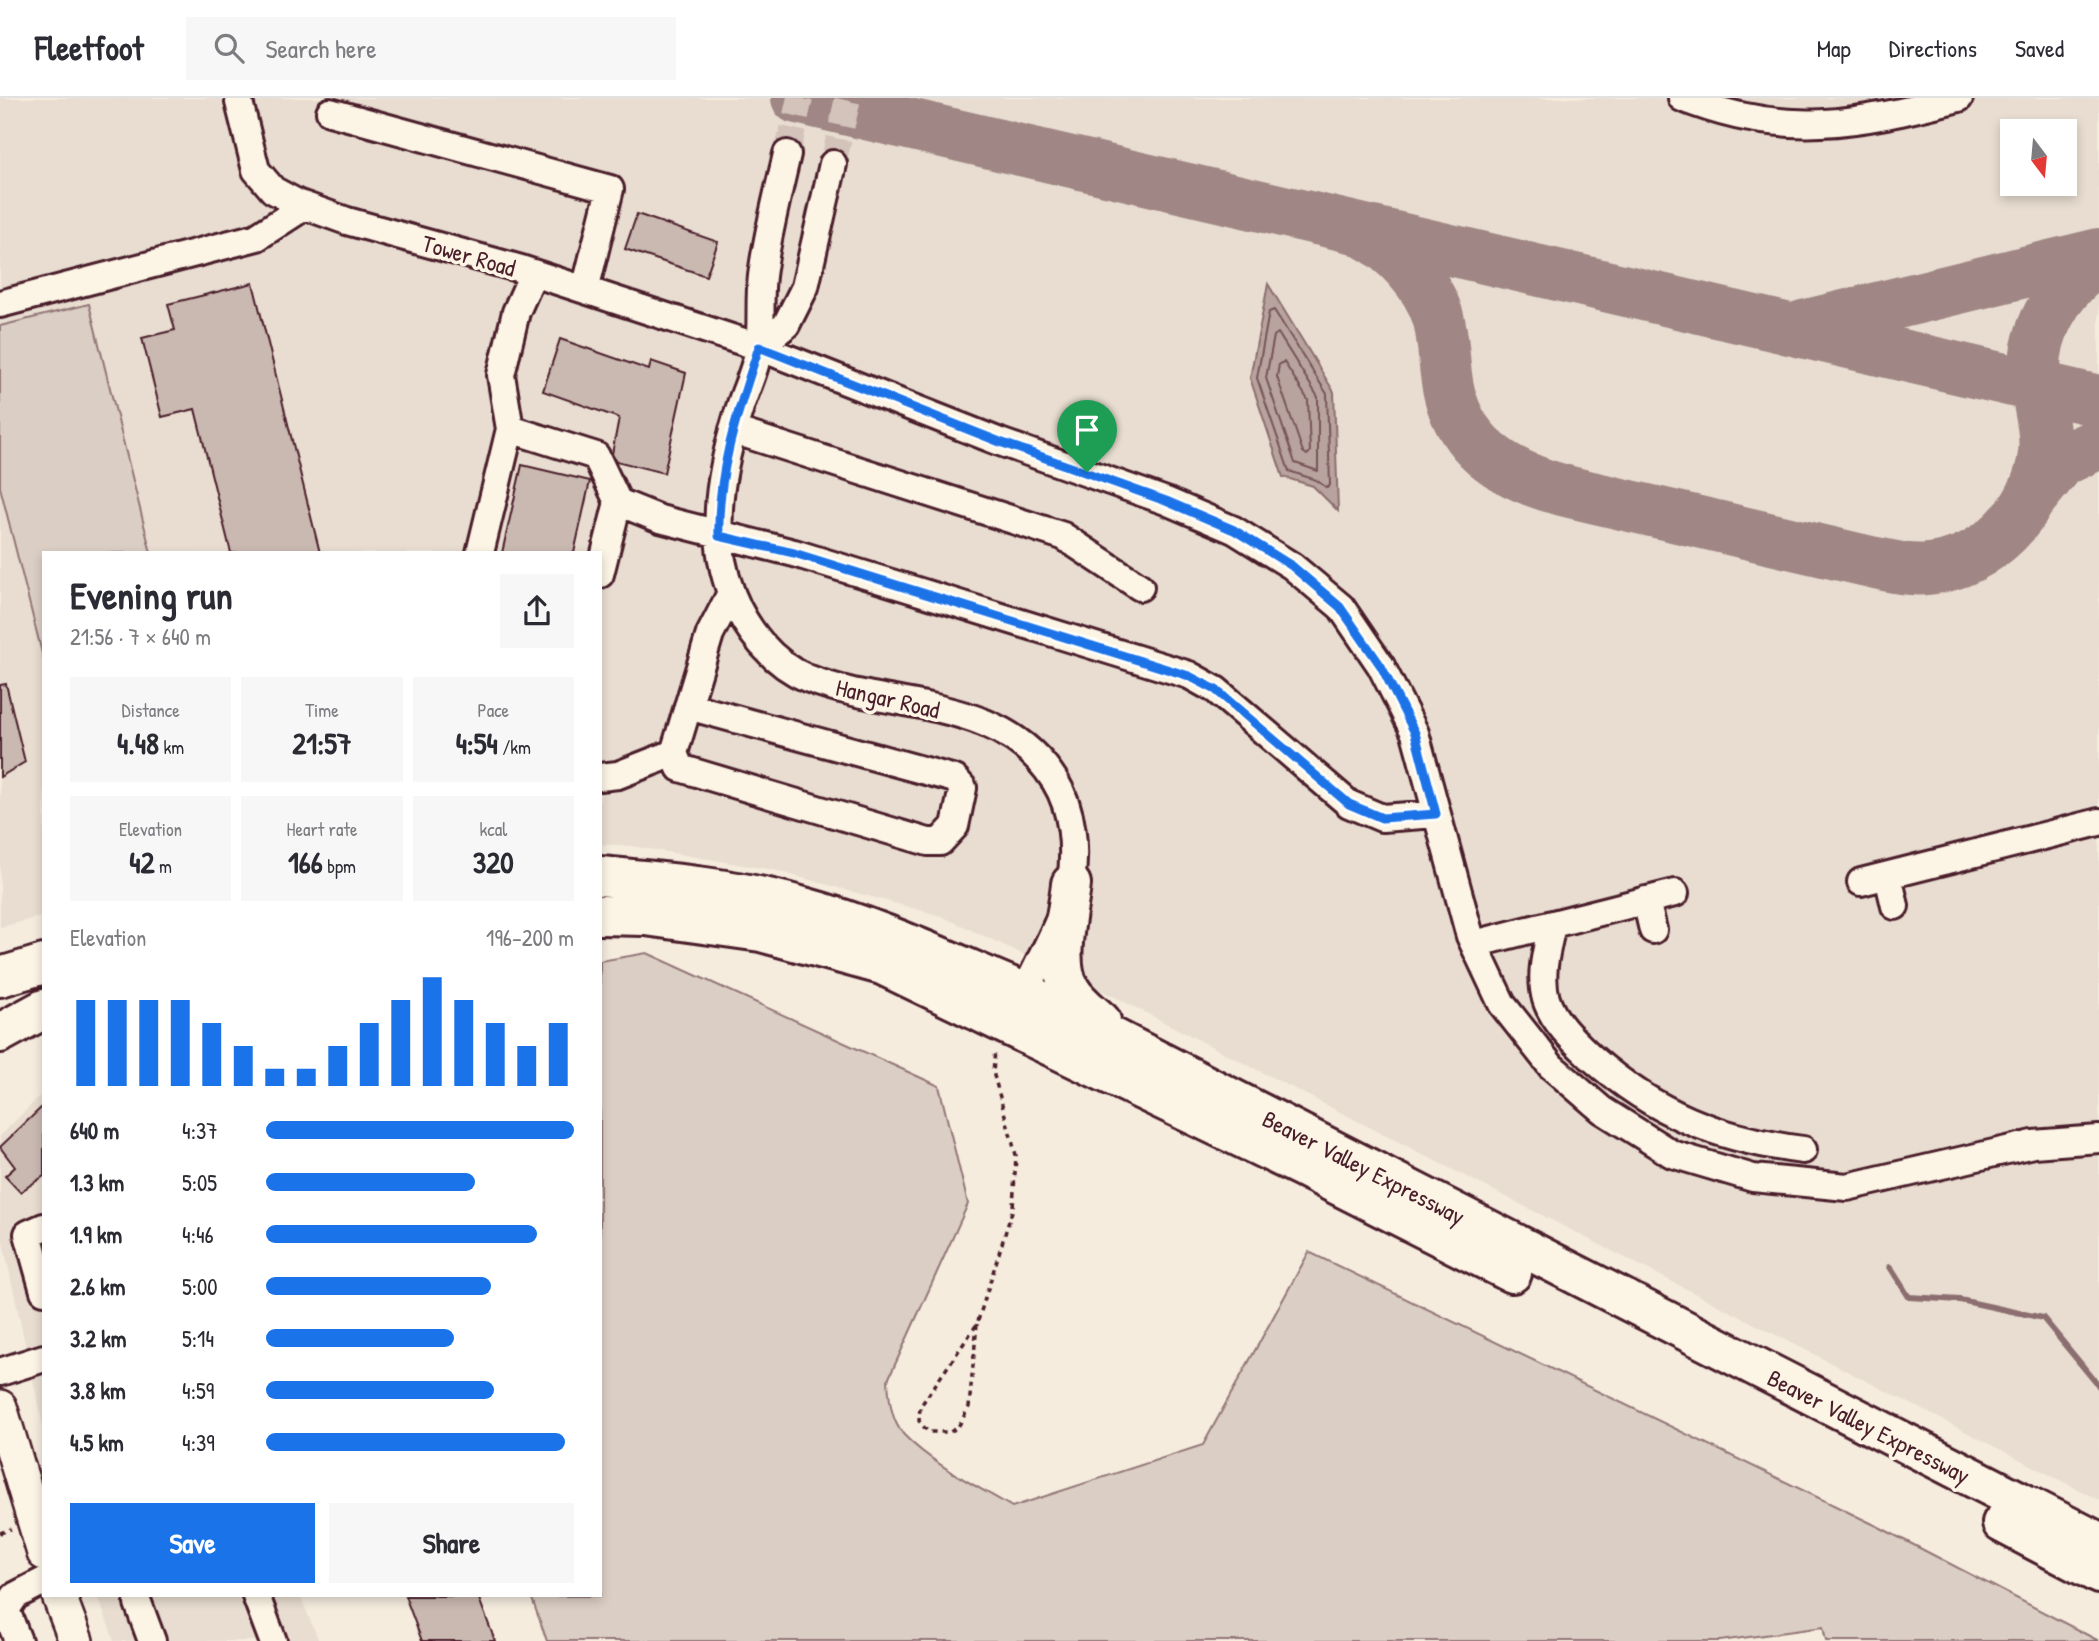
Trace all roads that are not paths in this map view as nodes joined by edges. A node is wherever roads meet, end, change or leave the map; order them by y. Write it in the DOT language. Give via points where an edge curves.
graph roads {
  1 [pos="1682,98"];
  2 [pos="1959,98"];
  3 [pos="239,102"];
  4 [pos="330,112"];
  5 [pos="787,154"];
  6 [pos="832,164"];
  7 [pos="305,206"];
  8 [pos="533,274"];
  9 [pos="585,290"];
  10 [pos="0,304"];
  11 [pos="759,347"];
  12 [pos="510,429"];
  13 [pos="733,430"];
  14 [pos="618,502"];
  15 [pos="719,536"];
  16 [pos="480,551"];
  17 [pos="602,566"];
  18 [pos="1140,587"];
  19 [pos="731,593"];
  20 [pos="688,706"];
  21 [pos="674,753"];
  22 [pos="602,777"];
  23 [pos="1436,814"];
  24 [pos="2099,822"];
  25 [pos="602,876"];
  26 [pos="1888,876"];
  27 [pos="1861,882"];
  28 [pos="1071,884"];
  29 [pos="1675,893"];
  30 [pos="1646,900"];
  31 [pos="1895,906"];
  32 [pos="602,915"];
  33 [pos="1552,925"];
  34 [pos="1653,930"];
  35 [pos="1474,944"];
  36 [pos="42,948"];
  37 [pos="0,961"];
  38 [pos="42,965"];
  39 [pos="0,977"];
  40 [pos="1017,1008"];
  41 [pos="42,1010"];
  42 [pos="42,1010"];
  43 [pos="0,1024"];
  44 [pos="0,1033"];
  45 [pos="1120,1040"];
  46 [pos="2099,1139"];
  47 [pos="1788,1140"];
  48 [pos="42,1228"];
  49 [pos="42,1284"];
  50 [pos="42,1359"];
  51 [pos="0,1372"];
  52 [pos="0,1407"];
  53 [pos="8,1463"];
  54 [pos="2099,1542"];
  55 [pos="42,1548"];
  56 [pos="2099,1574"];
  57 [pos="42,1582"];
  58 [pos="59,1597"];
  59 [pos="256,1597"];
  60 [pos="138,1603"];
  61 [pos="265,1638"];
  62 [pos="18,1641"];
  63 [pos="76,1641"];
  64 [pos="152,1641"];
  1 -- 2 [label="street" via="1713,111 1809,125 1853,123"];
  3 -- 7 [label="street, Tower Road" via="253,162 273,190"];
  4 -- 9 [label="street" via="610,189"];
  5 -- 11 [label="street, Hangar Road" via="762,273"];
  6 -- 11 [label="street" via="805,287 786,325"];
  7 -- 8 [label="street, Tower Road"];
  7 -- 10 [label="street" via="257,237"];
  8 -- 9 [label="street, Tower Road"];
  8 -- 12 [label="street" via="516,312 501,375"];
  9 -- 11 [label="street, Tower Road"];
  11 -- 13 [label="street, Hangar Road"];
  11 -- 23 [label="street, Tower Road" via="1000,442 1166,501 1234,530 1292,566 1340,607 1381,666 1415,733"];
  12 -- 14 [label="street" via="596,456"];
  12 -- 16 [label="street"];
  13 -- 15 [label="street, Hangar Road" via="720,493"];
  13 -- 18 [label="street" via="1063,536"];
  14 -- 15 [label="street"];
  14 -- 17 [label="street"];
  15 -- 19 [label="street, Hangar Road"];
  15 -- 23 [label="street" via="794,553 1189,676 1216,690 1349,804 1382,818"];
  19 -- 20 [label="street" via="710,634"];
  19 -- 28 [label="street, Hangar Road" via="763,646 806,678 981,721 1024,743 1045,764 1065,802 1072,843"];
  20 -- 21 [label="street"];
  20 -- 21 [label="street" via="955,779 964,788 955,826 940,842 928,842 692,774 680,768"];
  21 -- 22 [label="street"];
  23 -- 35 [label="street, Tower Road"];
  24 -- 26 [label="street"];
  25 -- 40 [label="highway, Beaver Valley Expressway" via="676,883 800,906 895,939"];
  26 -- 27 [label="street"];
  26 -- 31 [label="street"];
  28 -- 40 [label="street, Hangar Road"];
  28 -- 45 [label="highway" via="1063,957 1066,979 1077,999"];
  29 -- 30 [label="street"];
  30 -- 33 [label="street"];
  30 -- 34 [label="street"];
  32 -- 40 [label="highway, Beaver Valley Expressway" via="646,916 761,932"];
  33 -- 35 [label="street"];
  33 -- 47 [label="street" via="1544,961 1546,997 1560,1024 1582,1049 1613,1077 1673,1114 1716,1133"];
  35 -- 46 [label="street, Tower Road" via="1502,1004 1551,1066 1602,1110 1672,1154 1753,1178 1847,1186 2033,1143"];
  36 -- 37 [label="highway"];
  38 -- 39 [label="highway"];
  40 -- 45 [label="highway, Beaver Valley Expressway"];
  40 -- 56 [label="highway, Beaver Valley Expressway" via="1300,1166"];
  41 -- 43 [label="highway"];
  42 -- 44 [label="highway"];
  45 -- 54 [label="highway, Beaver Valley Expressway"];
  48 -- 49 [label="street" via="28,1234"];
  50 -- 51 [label="street"];
  52 -- 53 [label="main road"];
  53 -- 55 [label="main road"];
  57 -- 62 [label="street" via="9,1602 6,1610"];
  58 -- 63 [label="main road"];
  59 -- 61 [label="street"];
  60 -- 64 [label="street"];
}
